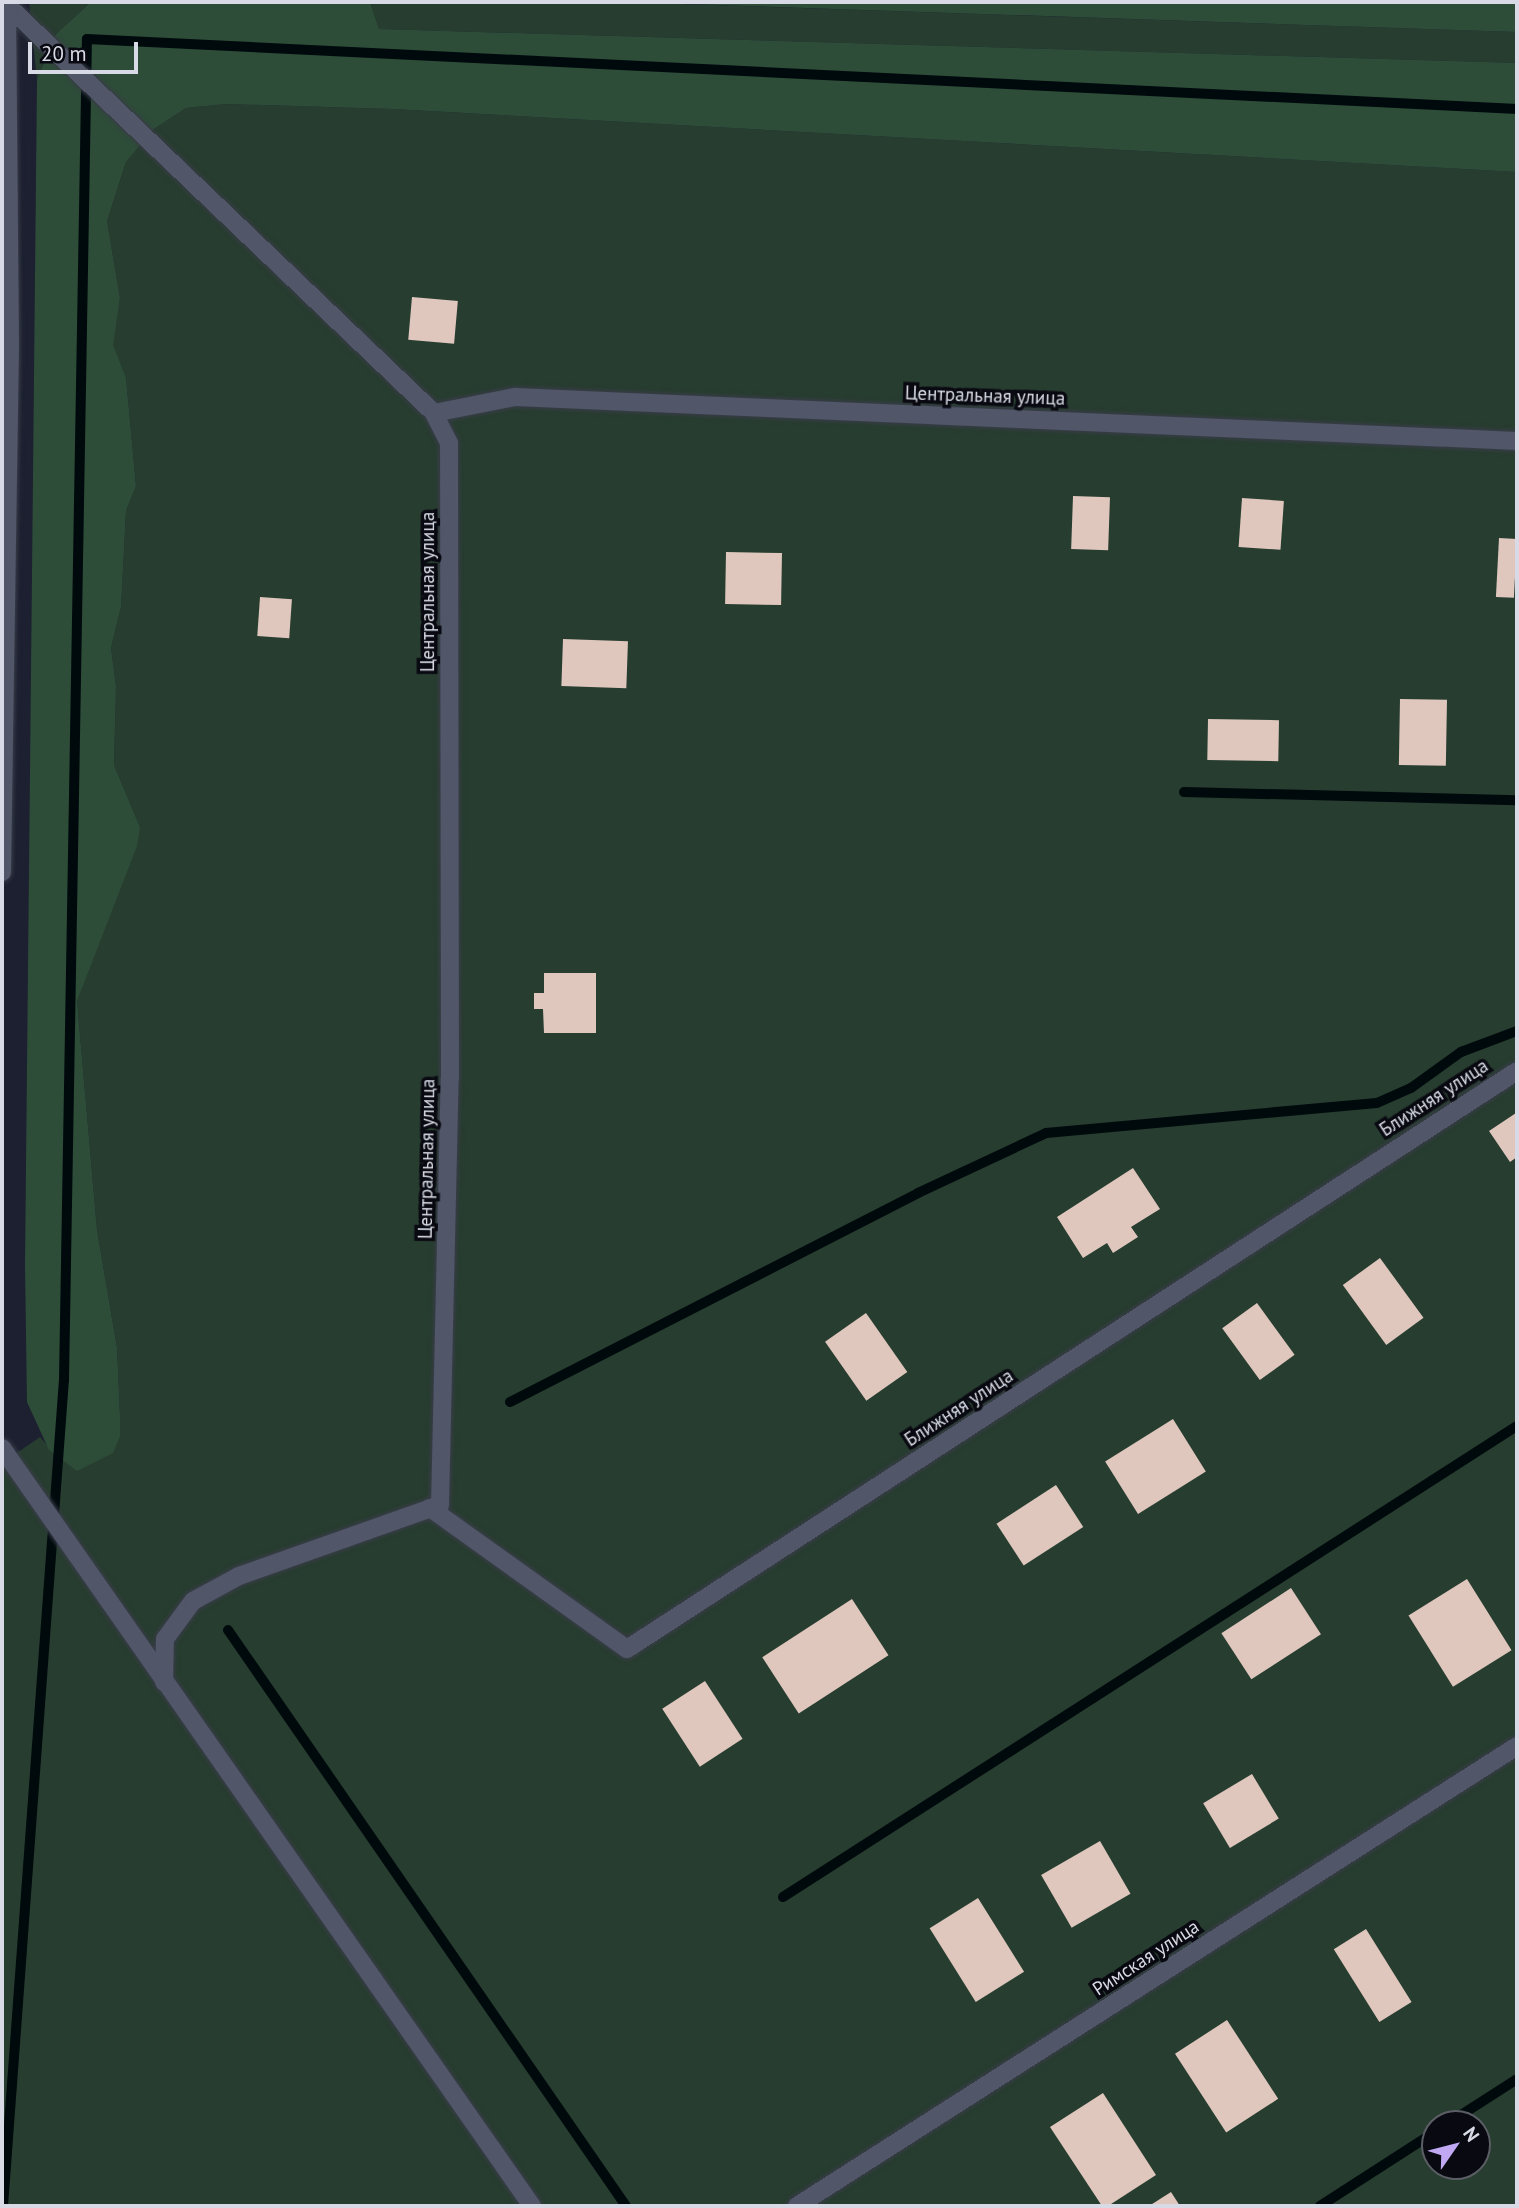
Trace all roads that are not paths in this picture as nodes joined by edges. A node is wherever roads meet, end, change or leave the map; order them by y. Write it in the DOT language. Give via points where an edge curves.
graph roads {
  1 [pos="7,3"];
  2 [pos="5,96"];
  3 [pos="6,346"];
  4 [pos="434,413"];
  5 [pos="1517,440"];
  6 [pos="2,872"];
  7 [pos="1517,1071"];
  8 [pos="2,1448"];
  9 [pos="430,1508"];
  10 [pos="164,1682"];
  11 [pos="1517,1746"];
  12 [pos="532,2206"];
  13 [pos="797,2206"];
  1 -- 2 [label="lane"];
  1 -- 4 [label="lane"];
  2 -- 3 [label="lane"];
  3 -- 6 [label="lane"];
  4 -- 5 [label="lane, Центральная улица" via="515,397"];
  4 -- 9 [label="lane, Центральная улица" via="449,443 450,1078 440,1505"];
  7 -- 9 [label="lane, Ближняя улица" via="627,1649"];
  8 -- 10 [label="lane"];
  9 -- 10 [label="lane" via="239,1577 193,1601 164,1639"];
  10 -- 12 [label="lane"];
  11 -- 13 [label="lane, Римская улица"];
}
